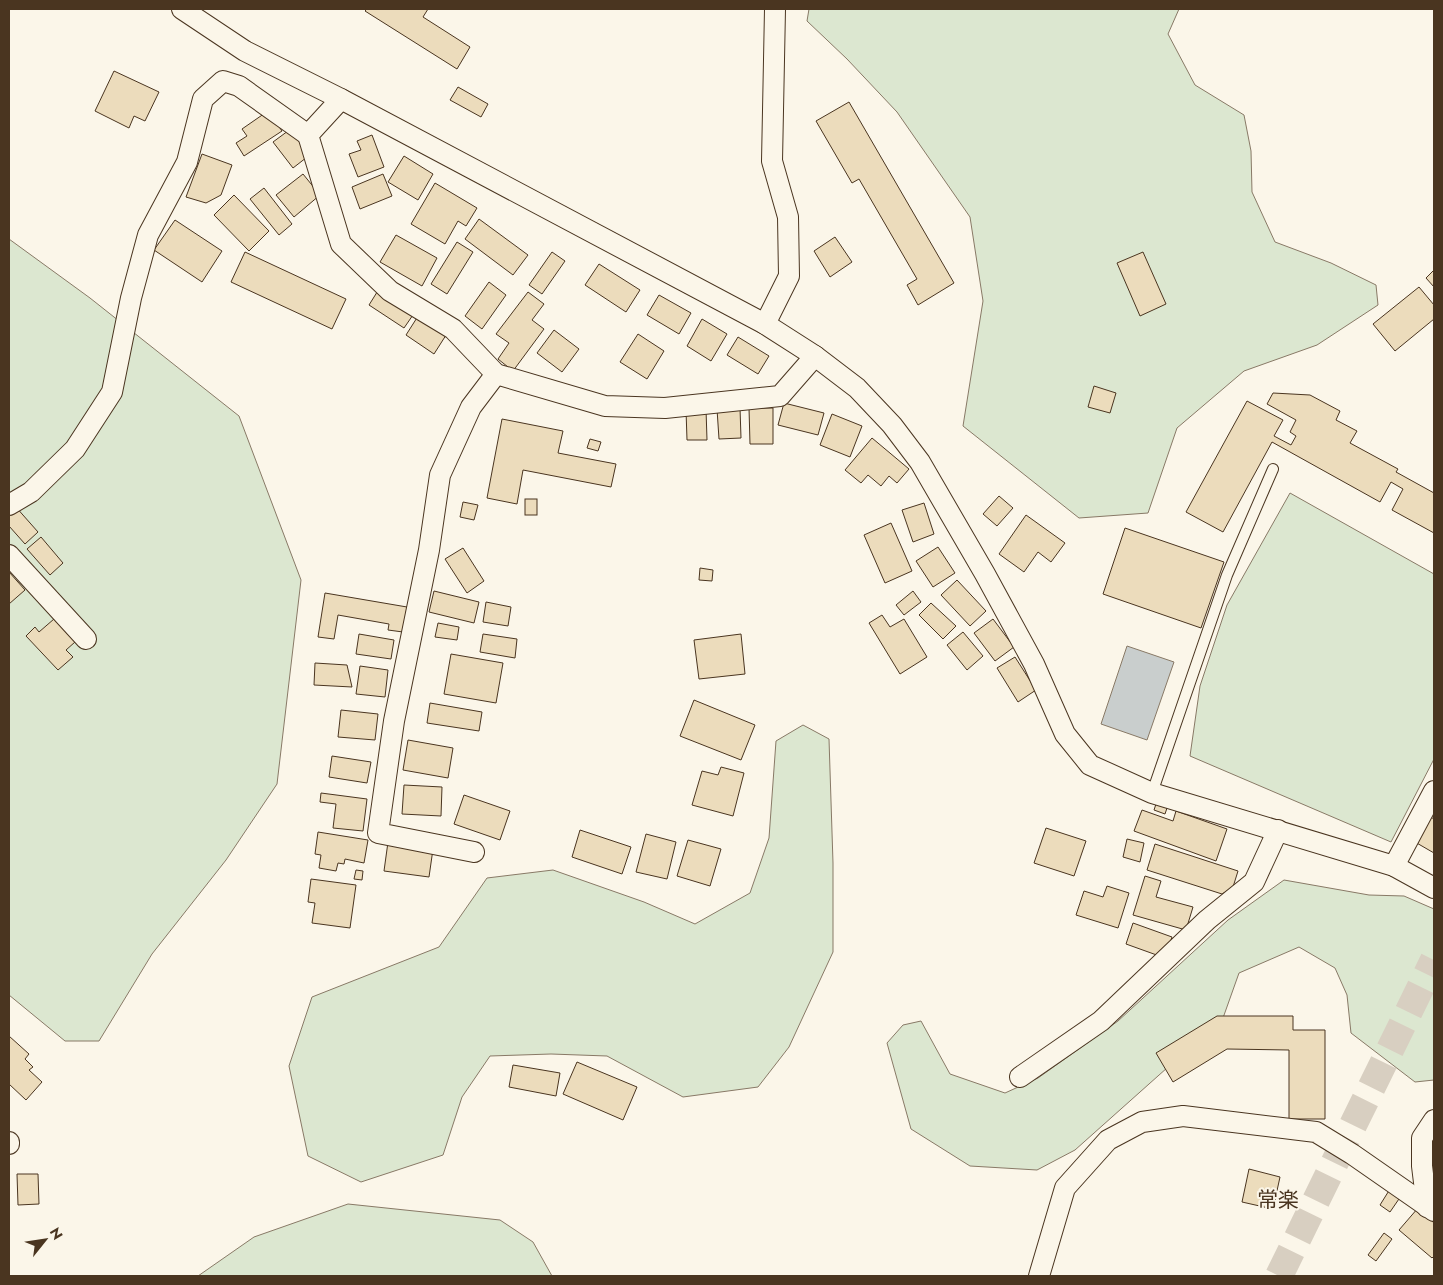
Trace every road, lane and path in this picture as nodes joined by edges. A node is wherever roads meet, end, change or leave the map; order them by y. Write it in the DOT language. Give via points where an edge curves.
graph roads {
  1 [pos="182,9"];
  2 [pos="775,9"];
  3 [pos="341,99"];
  4 [pos="308,135"];
  5 [pos="765,324"];
  6 [pos="815,356"];
  7 [pos="496,374"];
  8 [pos="1273,469"];
  9 [pos="9,505"];
  10 [pos="9,555"];
  11 [pos="86,639"];
  12 [pos="1434,791"];
  13 [pos="1152,793"];
  14 [pos="1278,830"];
  15 [pos="474,852"];
  16 [pos="1394,866"];
  17 [pos="1434,888"];
  18 [pos="1020,1076"];
  19 [pos="1434,1120"];
  20 [pos="1431,1209"];
  21 [pos="1039,1276"];
  1 -- 3 [label="street" via="245,51"];
  2 -- 5 [label="street" via="772,161 788,217 789,276"];
  3 -- 4 [label="street"];
  3 -- 5 [label="street"];
  4 -- 7 [label="street" via="341,244 390,291 453,329"];
  4 -- 9 [label="street" via="239,86 223,82 203,99 187,162 148,235 112,392 75,449 31,492"];
  5 -- 6 [label="street"];
  6 -- 7 [label="street" via="780,396 665,408 605,406"];
  6 -- 13 [label="street" via="857,388 892,425 920,462 1030,656 1065,734 1090,765"];
  7 -- 15 [label="street" via="471,407 440,475 394,721 378,833"];
  8 -- 13 [label="lane" via="1227,575"];
  10 -- 11 [label="street"];
  12 -- 16 [label="street"];
  13 -- 14 [label="street"];
  14 -- 16 [label="street"];
  14 -- 18 [label="street" via="1254,882 1207,920 1101,1021"];
  16 -- 17 [label="street"];
  19 -- 20 [label="street" via="1422,1138 1422,1166"];
  20 -- 21 [label="street" via="1316,1132 1182,1116 1142,1122 1108,1140 1065,1188"];
}
